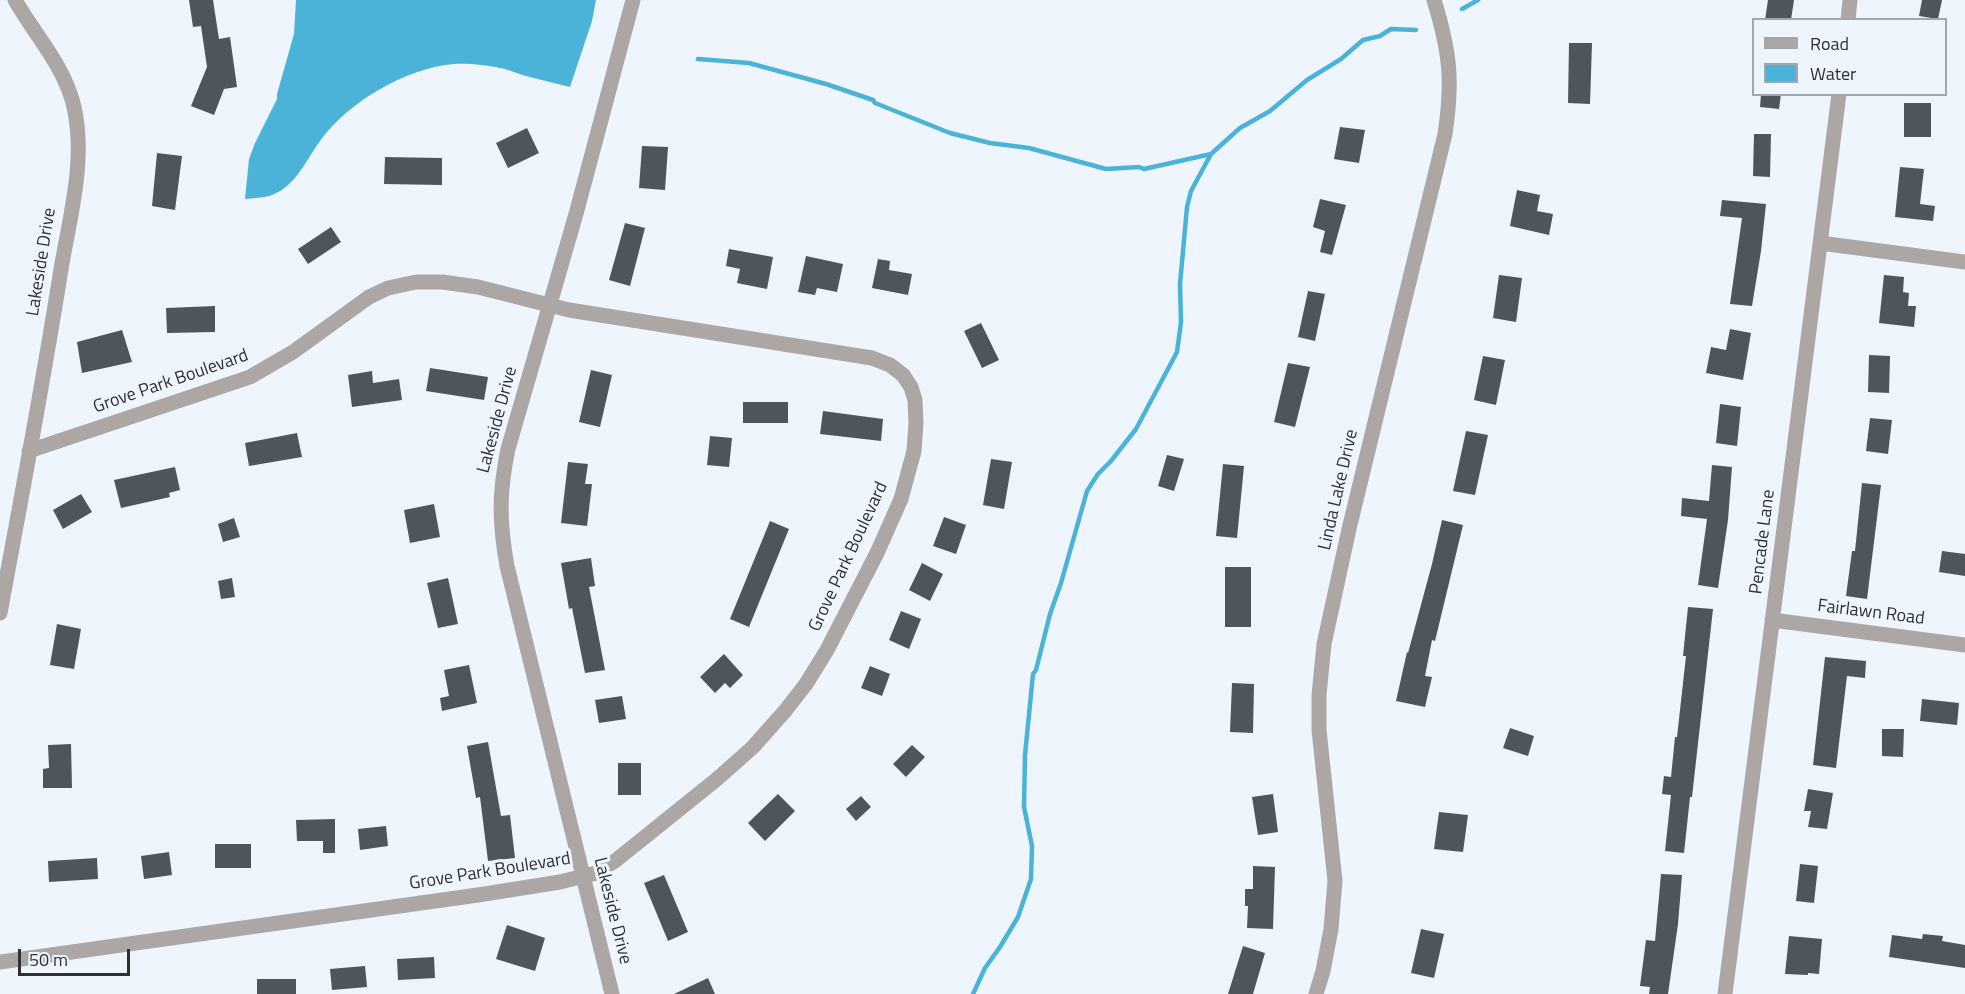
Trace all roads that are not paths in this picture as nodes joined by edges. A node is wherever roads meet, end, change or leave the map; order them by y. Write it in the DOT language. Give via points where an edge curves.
graph roads {
  1 [pos="15,0"];
  2 [pos="633,0"];
  3 [pos="1434,0"];
  4 [pos="1850,0"];
  5 [pos="1848,18"];
  6 [pos="1839,96"];
  7 [pos="1820,243"];
  8 [pos="1965,262"];
  9 [pos="549,305"];
  10 [pos="29,451"];
  11 [pos="0,613"];
  12 [pos="1772,620"];
  13 [pos="1965,645"];
  14 [pos="584,877"];
  15 [pos="0,962"];
  16 [pos="612,994"];
  17 [pos="1316,994"];
  18 [pos="1725,994"];
  1 -- 10 [label="street, Lakeside Drive" via="61,74 74,105 79,143"];
  2 -- 9 [label="street, Lakeside Drive"];
  3 -- 17 [label="street, Linda Lake Drive" via="1449,57 1445,135 1324,644 1319,730 1335,881 1331,929"];
  4 -- 5 [label="street"];
  6 -- 7 [label="street, Pencade Lane"];
  7 -- 8 [label="street"];
  7 -- 12 [label="street, Pencade Lane"];
  9 -- 10 [label="street, Grove Park Boulevard" via="478,287 442,282 399,284 369,297 250,377"];
  9 -- 14 [label="street, Lakeside Drive" via="508,449 500,505 507,566"];
  9 -- 14 [label="street, Grove Park Boulevard" via="872,358 903,375 915,400 914,451 901,499 877,553 806,684 753,747 717,779 615,861"];
  10 -- 11 [label="street, Lakeside Drive"];
  12 -- 13 [label="street, Fairlawn Road"];
  12 -- 18 [label="street, Pencade Lane"];
  14 -- 15 [label="street, Grove Park Boulevard"];
  14 -- 16 [label="street, Lakeside Drive"];
}
